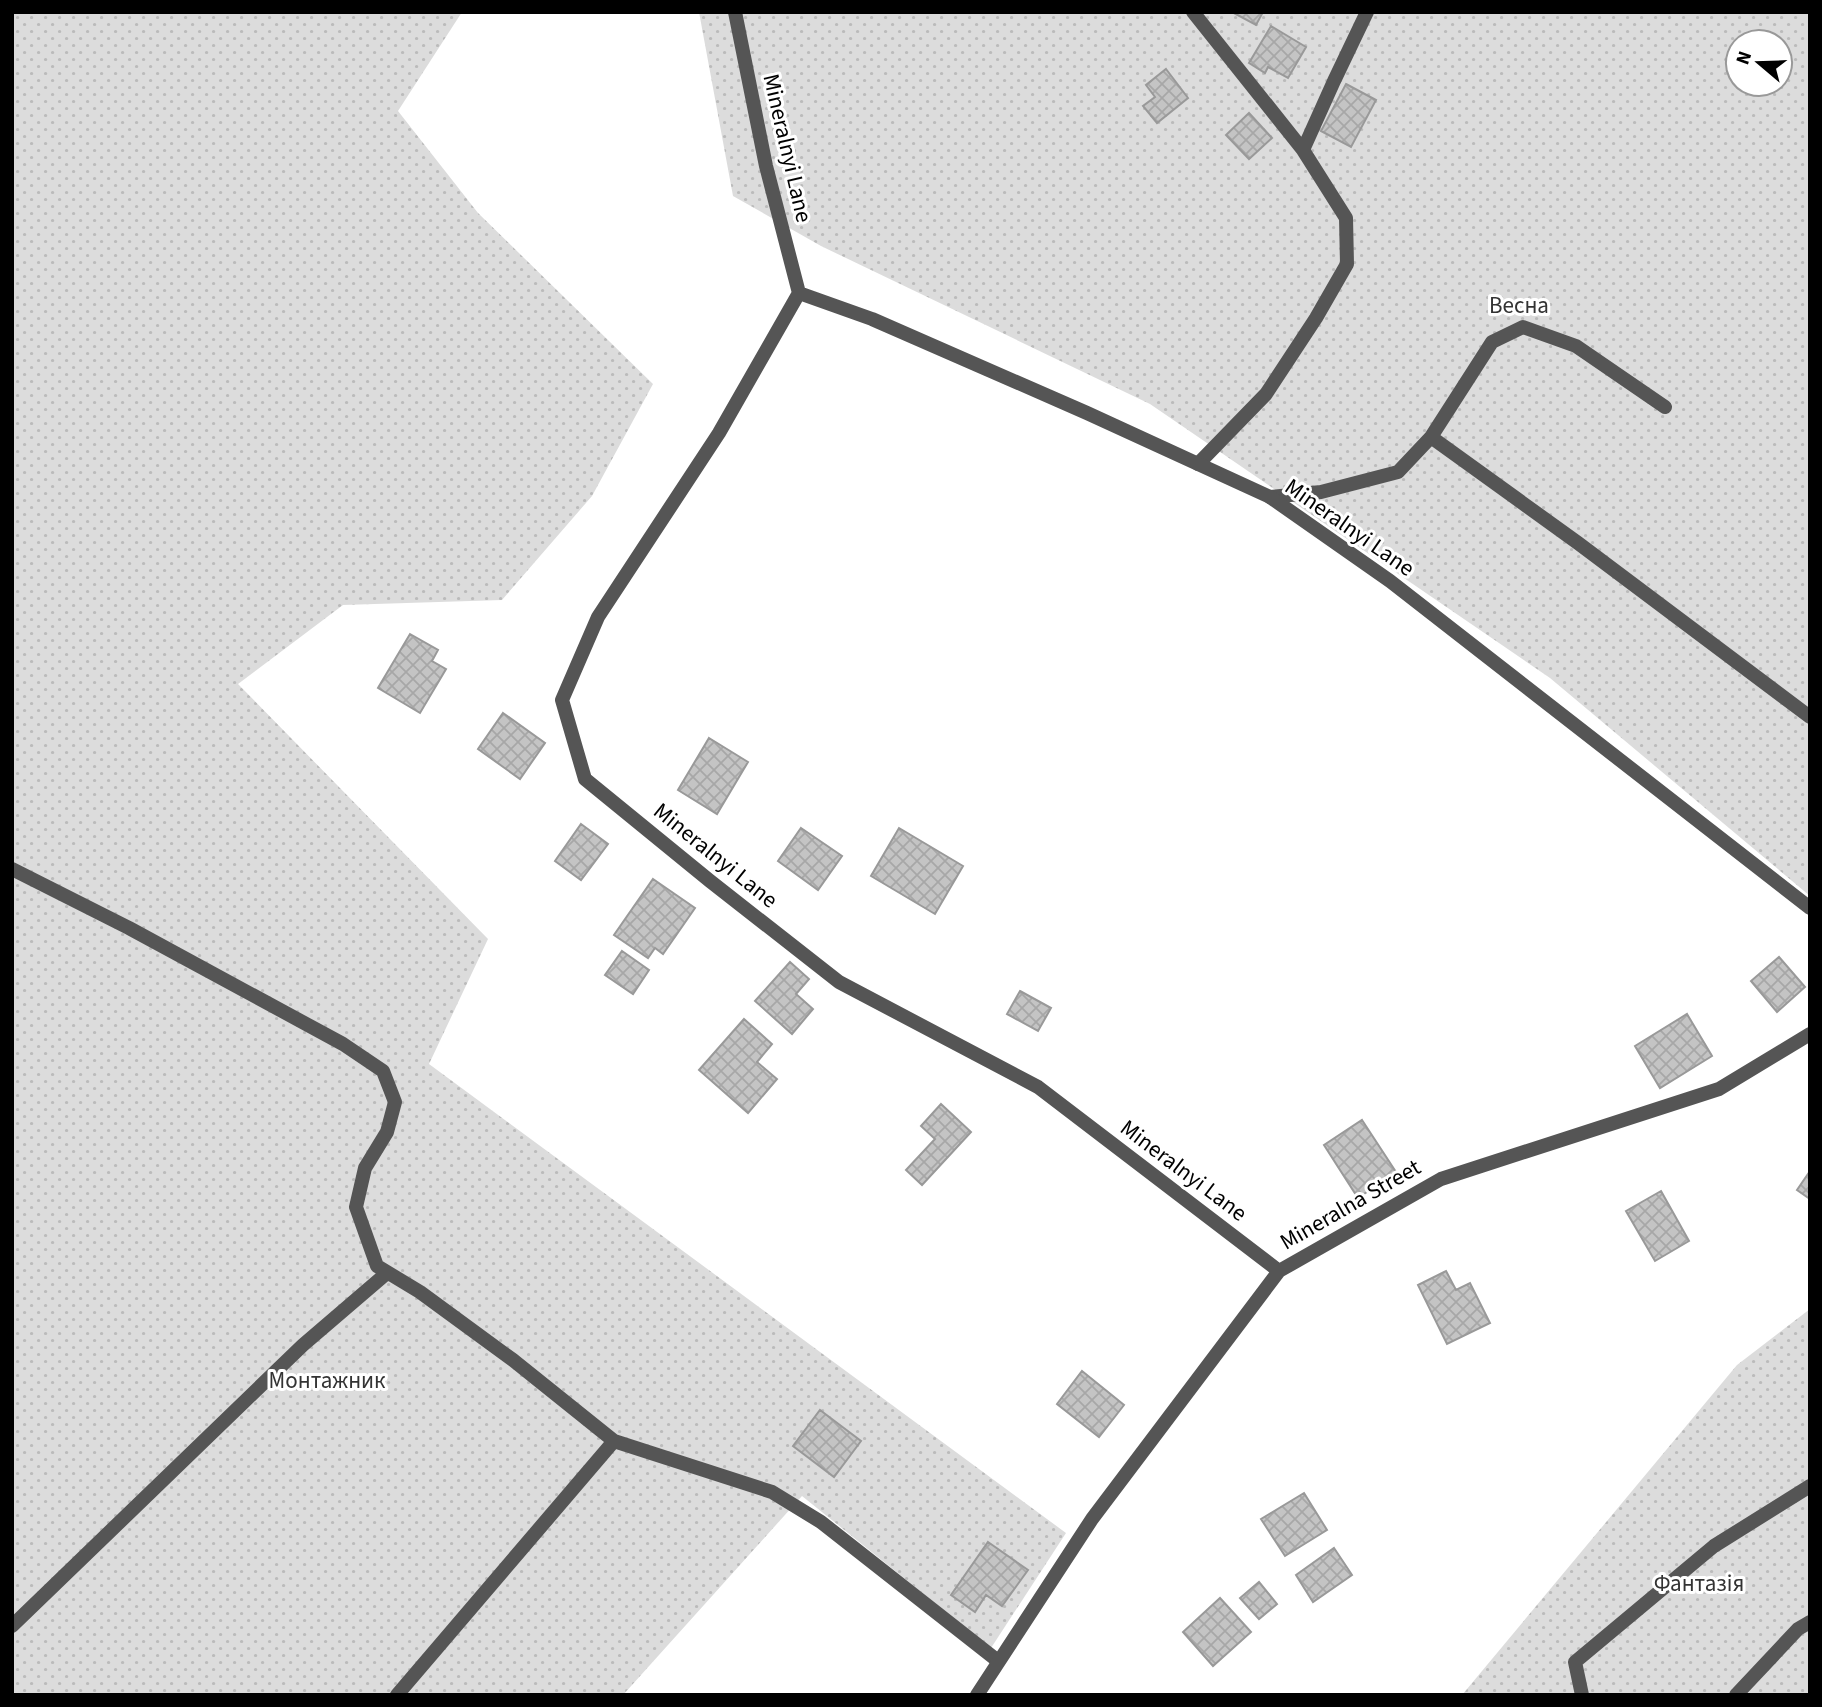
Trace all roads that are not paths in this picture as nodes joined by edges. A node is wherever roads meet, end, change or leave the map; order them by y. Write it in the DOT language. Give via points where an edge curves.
graph roads {
  1 [pos="735,12"];
  2 [pos="1193,12"];
  3 [pos="1367,12"];
  4 [pos="1303,150"];
  5 [pos="799,293"];
  6 [pos="1665,407"];
  7 [pos="1431,437"];
  8 [pos="1198,464"];
  9 [pos="1269,497"];
  10 [pos="1810,717"];
  11 [pos="12,869"];
  12 [pos="1810,908"];
  13 [pos="1810,1034"];
  14 [pos="1279,1271"];
  15 [pos="387,1273"];
  16 [pos="614,1441"];
  17 [pos="1810,1486"];
  18 [pos="1810,1622"];
  19 [pos="12,1626"];
  20 [pos="998,1661"];
  21 [pos="397,1695"];
  22 [pos="977,1695"];
  23 [pos="1582,1695"];
  24 [pos="1736,1695"];
  1 -- 5 [label="street, Mineralnyi Lane" via="766,166"];
  2 -- 4 [label="street"];
  3 -- 4 [label="street"];
  4 -- 8 [label="street" via="1346,218 1347,264 1266,394"];
  5 -- 8 [label="street, Mineralnyi Lane" via="872,319"];
  5 -- 14 [label="street, Mineralnyi Lane" via="719,433 598,617 562,700 585,779 839,982 1038,1087"];
  6 -- 7 [label="street" via="1576,346 1523,327 1492,342"];
  7 -- 9 [label="street" via="1398,472 1321,492"];
  7 -- 10 [label="street"];
  8 -- 9 [label="street, Mineralnyi Lane"];
  9 -- 12 [label="street, Mineralnyi Lane" via="1390,581"];
  11 -- 15 [label="street" via="331,1037 383,1071 395,1102 387,1132 365,1168 356,1207 377,1266"];
  13 -- 14 [label="street, Mineralna Street" via="1719,1089 1441,1179"];
  14 -- 20 [label="street, Mineralna Street" via="1092,1519"];
  15 -- 16 [label="street" via="513,1360"];
  15 -- 19 [label="street" via="303,1345"];
  16 -- 20 [label="street" via="772,1492 821,1522"];
  16 -- 21 [label="street"];
  17 -- 23 [label="street" via="1714,1546 1575,1662"];
  18 -- 24 [label="street"];
  20 -- 22 [label="street, Mineralna Street"];
}
